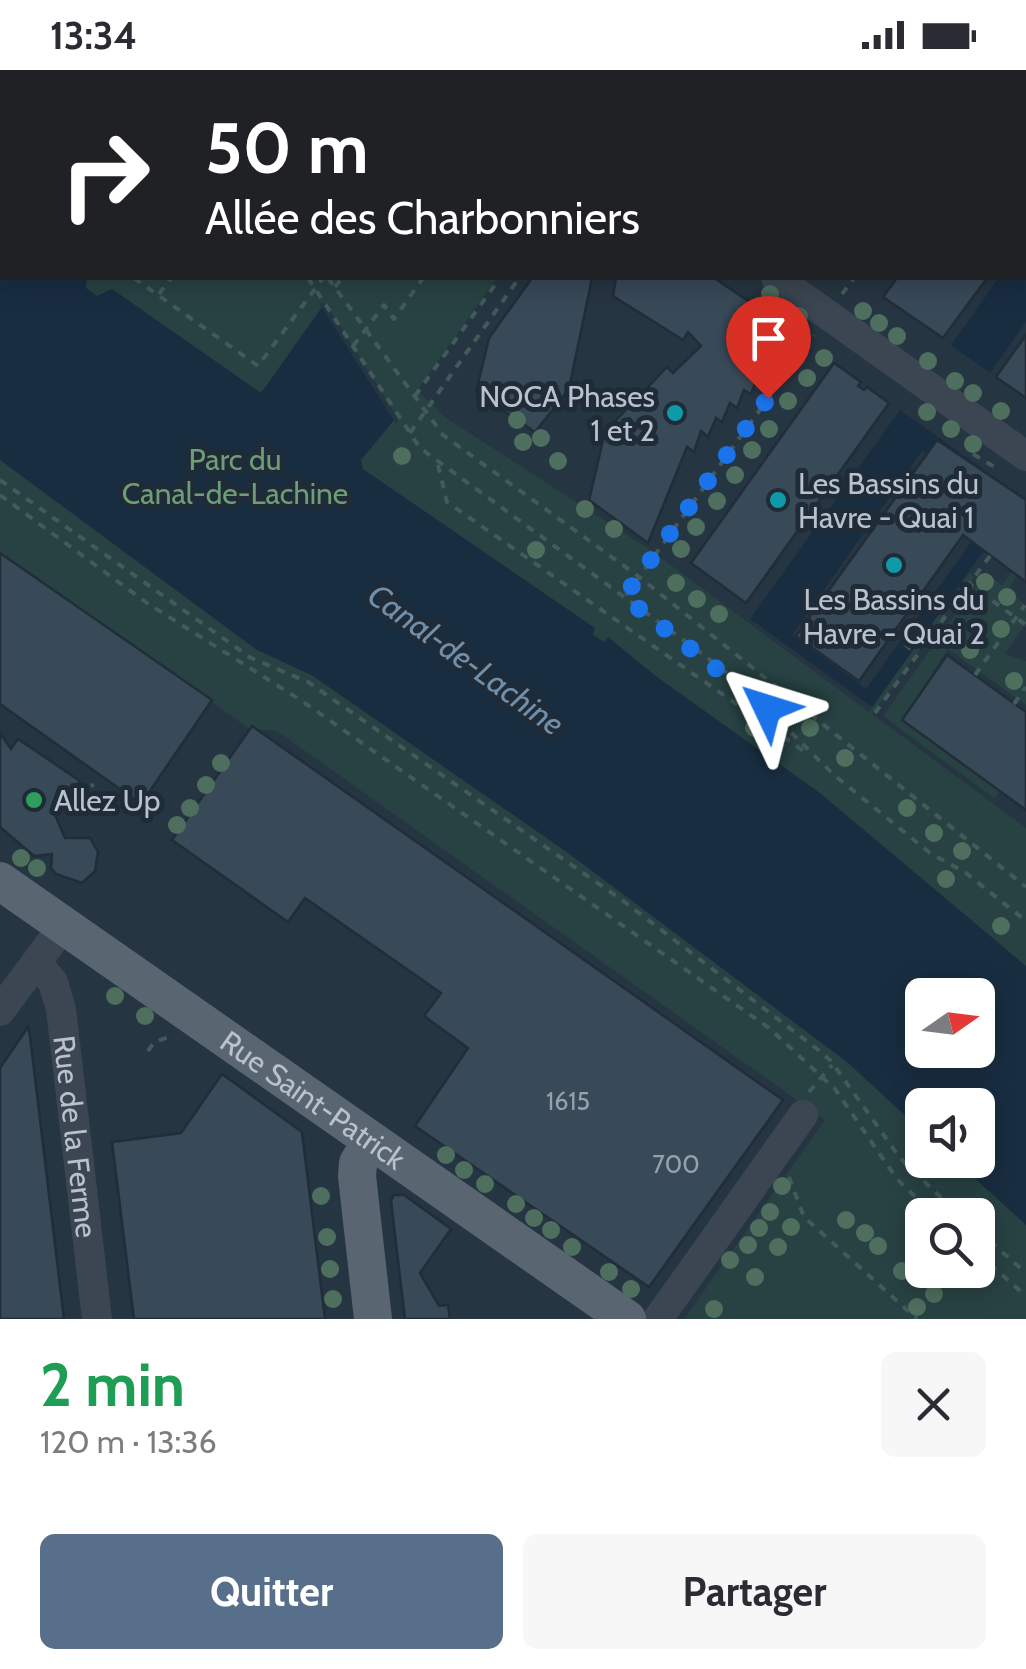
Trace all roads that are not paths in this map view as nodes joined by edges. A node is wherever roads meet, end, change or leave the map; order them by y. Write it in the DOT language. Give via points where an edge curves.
graph roads {
  1 [pos="779,280"];
  2 [pos="1012,462"];
  3 [pos="0,881"];
  4 [pos="64,925"];
  5 [pos="36,962"];
  6 [pos="0,1011"];
  7 [pos="803,1116"];
  8 [pos="371,1142"];
  9 [pos="97,1319"];
  10 [pos="374,1319"];
  11 [pos="627,1319"];
  12 [pos="658,1319"];
  1 -- 2 [label="street"];
  3 -- 4 [label="main road, Rue Saint-Patrick"];
  4 -- 5 [label="street"];
  4 -- 8 [label="main road, Rue Saint-Patrick"];
  5 -- 6 [label="street"];
  5 -- 9 [label="street, Rue de la Ferme" via="53,982 61,1008"];
  7 -- 12 [label="street"];
  8 -- 10 [label="main road" via="357,1176"];
  8 -- 11 [label="main road, Rue Saint-Patrick"];
}
